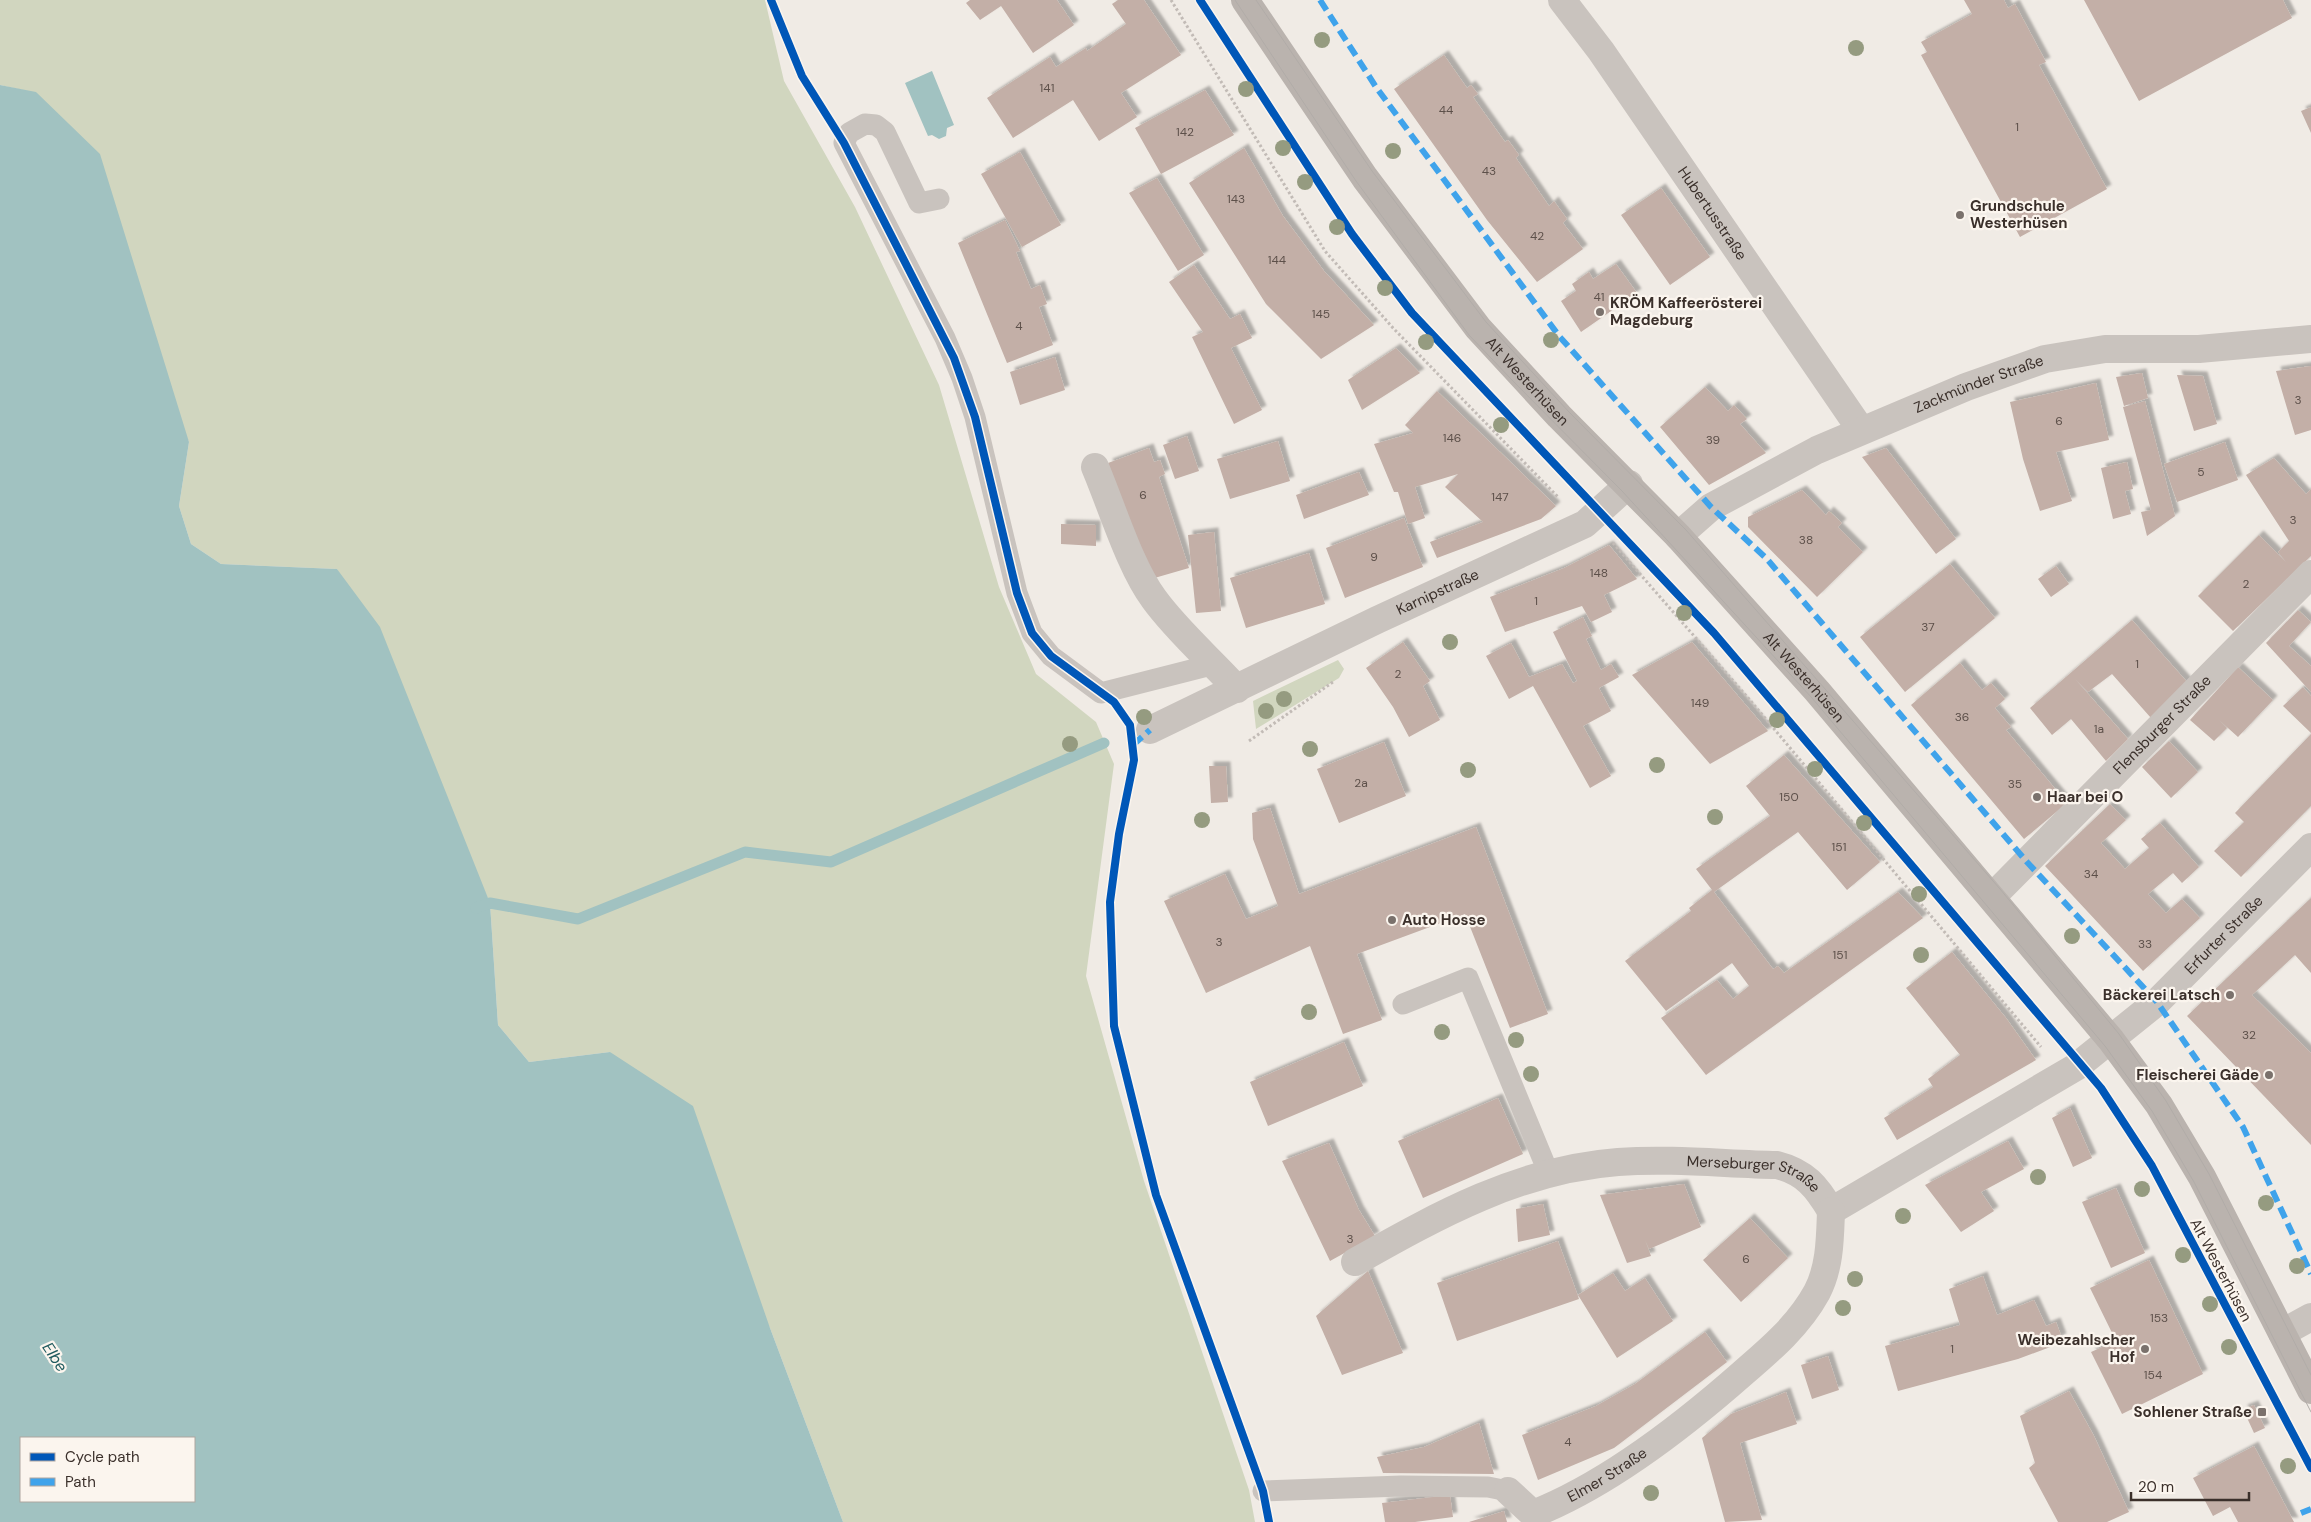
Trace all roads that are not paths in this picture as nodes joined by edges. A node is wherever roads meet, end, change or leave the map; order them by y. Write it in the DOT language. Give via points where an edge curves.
graph roads {
  1 [pos="1245,0"];
  2 [pos="1562,0"];
  3 [pos="939,199"];
  4 [pos="2311,340"];
  5 [pos="1861,430"];
  6 [pos="1096,468"];
  7 [pos="1629,484"];
  8 [pos="1678,536"];
  9 [pos="2311,574"];
  10 [pos="1215,664"];
  11 [pos="1237,689"];
  12 [pos="1150,730"];
  13 [pos="2311,847"];
  14 [pos="1992,897"];
  15 [pos="1404,1004"];
  16 [pos="2112,1040"];
  17 [pos="1549,1174"];
  18 [pos="1831,1211"];
  19 [pos="1355,1262"];
  20 [pos="2311,1317"];
  21 [pos="2282,1333"];
  22 [pos="2311,1390"];
  23 [pos="1263,1491"];
  24 [pos="1508,1491"];
  1 -- 7 [label="main road, Alt Westerhüsen" via="1365,178 1478,328 1559,416"];
  2 -- 5 [label="street, Hubertusstraße"];
  3 -- 10 [label="lane" via="919,203 889,138 880,127 865,124 849,132 844,144 945,338 962,378 975,417 1017,593 1032,633 1051,656 1101,693"];
  4 -- 5 [label="street, Zackmünder Straße" via="2230,348 2078,352 2005,372"];
  5 -- 8 [label="street, Zackmünder Straße" via="1711,507"];
  6 -- 10 [label="street" via="1148,590"];
  7 -- 8 [label="main road, Alt Westerhüsen"];
  7 -- 11 [label="street, Karnipstraße" via="1585,524"];
  8 -- 14 [label="main road, Alt Westerhüsen" via="1817,691"];
  9 -- 14 [label="street, Flensburger Straße"];
  10 -- 11 [label="street"];
  11 -- 12 [label="street, Karnipstraße"];
  13 -- 16 [label="street, Erfurter Straße" via="2157,1002"];
  14 -- 16 [label="main road, Alt Westerhüsen"];
  15 -- 17 [label="lane" via="1468,978"];
  16 -- 18 [label="street, Merseburger Straße" via="2076,1067"];
  16 -- 21 [label="main road, Alt Westerhüsen" via="2159,1105 2202,1177"];
  17 -- 18 [label="street, Merseburger Straße" via="1619,1162 1778,1165 1808,1179"];
  17 -- 19 [label="street, Merseburger Straße" via="1506,1186 1456,1207"];
  18 -- 24 [label="street, Elmer Straße" via="1826,1266 1811,1302 1783,1337 1709,1403 1599,1482 1551,1507 1533,1514"];
  20 -- 21 [label="street"];
  21 -- 22 [label="main road, Alt Westerhüsen"];
  23 -- 24 [label="lane, Elmer Straße" via="1401,1486 1488,1487"];
}
